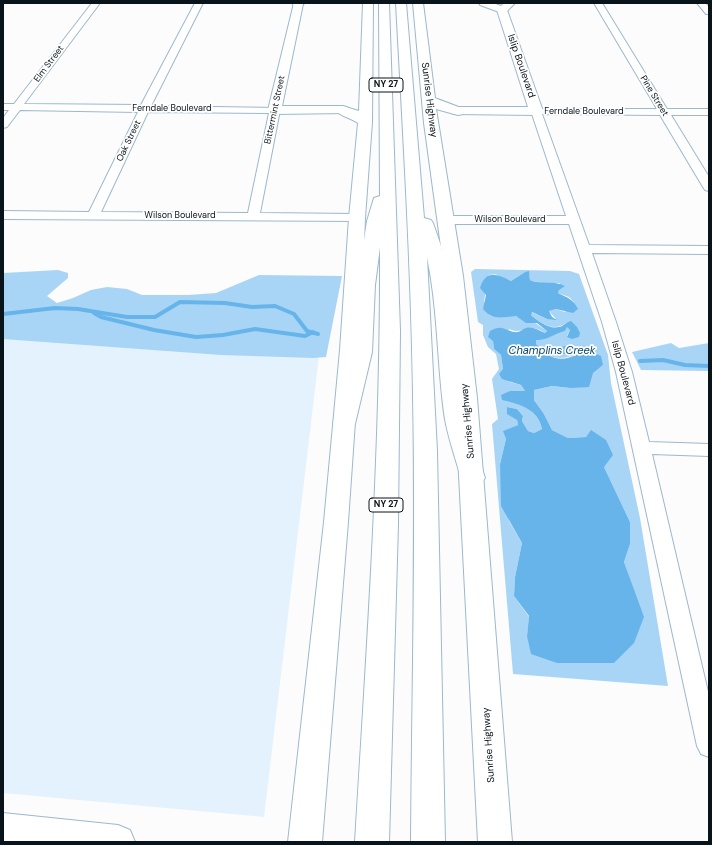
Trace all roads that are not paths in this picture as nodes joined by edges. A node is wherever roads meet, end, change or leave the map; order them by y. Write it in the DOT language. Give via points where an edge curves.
graph roads {
  1 [pos="96,3"];
  2 [pos="199,3"];
  3 [pos="298,3"];
  4 [pos="368,3"];
  5 [pos="384,3"];
  6 [pos="401,3"];
  7 [pos="418,3"];
  8 [pos="484,3"];
  9 [pos="701,3"];
  10 [pos="599,4"];
  11 [pos="506,6"];
  12 [pos="709,12"];
  13 [pos="365,100"];
  14 [pos="429,100"];
  15 [pos="3,107"];
  16 [pos="17,108"];
  17 [pos="145,108"];
  18 [pos="275,110"];
  19 [pos="342,110"];
  20 [pos="458,111"];
  21 [pos="536,111"];
  22 [pos="664,112"];
  23 [pos="709,112"];
  24 [pos="364,122"];
  25 [pos="432,123"];
  26 [pos="3,125"];
  27 [pos="388,168"];
  28 [pos="709,187"];
  29 [pos="414,194"];
  30 [pos="3,215"];
  31 [pos="93,216"];
  32 [pos="253,217"];
  33 [pos="357,218"];
  34 [pos="447,220"];
  35 [pos="573,220"];
  36 [pos="583,249"];
  37 [pos="709,250"];
  38 [pos="344,424"];
  39 [pos="642,448"];
  40 [pos="709,450"];
  41 [pos="473,478"];
  42 [pos="709,746"];
  43 [pos="19,835"];
  44 [pos="118,842"];
  45 [pos="306,842"];
  46 [pos="372,842"];
  47 [pos="428,842"];
  48 [pos="495,842"];
  1 -- 16 [label="street, Elm Street"];
  2 -- 17 [label="street, Oak Street"];
  3 -- 18 [label="main road, Bittermint Street"];
  4 -- 13 [label="main road"];
  5 -- 27 [label="main road, NY 27"];
  6 -- 29 [label="main road, Sunrise Highway / NY 27"];
  7 -- 14 [label="main road, Sunrise Highway"];
  8 -- 11 [label="main road"];
  9 -- 12 [label="street"];
  10 -- 22 [label="street, Pine Street"];
  11 -- 21 [label="main road, Islip Boulevard"];
  13 -- 19 [label="main road"];
  13 -- 24 [label="main road"];
  14 -- 20 [label="main road"];
  14 -- 25 [label="main road, Sunrise Highway"];
  15 -- 16 [label="street, Ferndale Boulevard"];
  16 -- 17 [label="street, Ferndale Boulevard"];
  16 -- 26 [label="street, Elm Street"];
  17 -- 18 [label="street, Ferndale Boulevard"];
  17 -- 31 [label="street, Oak Street"];
  18 -- 19 [label="main road, Ferndale Boulevard"];
  18 -- 32 [label="street, Bittermint Street"];
  19 -- 24 [label="main road" via="356,115"];
  20 -- 21 [label="main road, Ferndale Boulevard"];
  20 -- 25 [label="main road" via="441,115"];
  21 -- 22 [label="street, Ferndale Boulevard"];
  21 -- 35 [label="street, Islip Boulevard"];
  22 -- 23 [label="street, Ferndale Boulevard"];
  22 -- 28 [label="street, Pine Street"];
  24 -- 33 [label="main road"];
  25 -- 34 [label="main road, Sunrise Highway"];
  27 -- 38 [label="main road" via="367,279 362,352"];
  27 -- 46 [label="main road, NY 27" via="388,449"];
  29 -- 41 [label="main road" via="431,243 446,320 455,415"];
  29 -- 47 [label="main road, Sunrise Highway / NY 27" via="424,416"];
  30 -- 31 [label="street, Wilson Boulevard"];
  31 -- 32 [label="street, Wilson Boulevard"];
  32 -- 33 [label="street, Wilson Boulevard"];
  33 -- 38 [label="main road"];
  34 -- 35 [label="street, Wilson Boulevard"];
  34 -- 41 [label="main road, Sunrise Highway"];
  35 -- 36 [label="street, Islip Boulevard"];
  36 -- 37 [label="street"];
  36 -- 39 [label="street, Islip Boulevard" via="620,359"];
  38 -- 45 [label="main road"];
  39 -- 40 [label="street"];
  39 -- 42 [label="street, Islip Boulevard"];
  41 -- 48 [label="main road, Sunrise Highway"];
  43 -- 44 [label="main road"];
}
